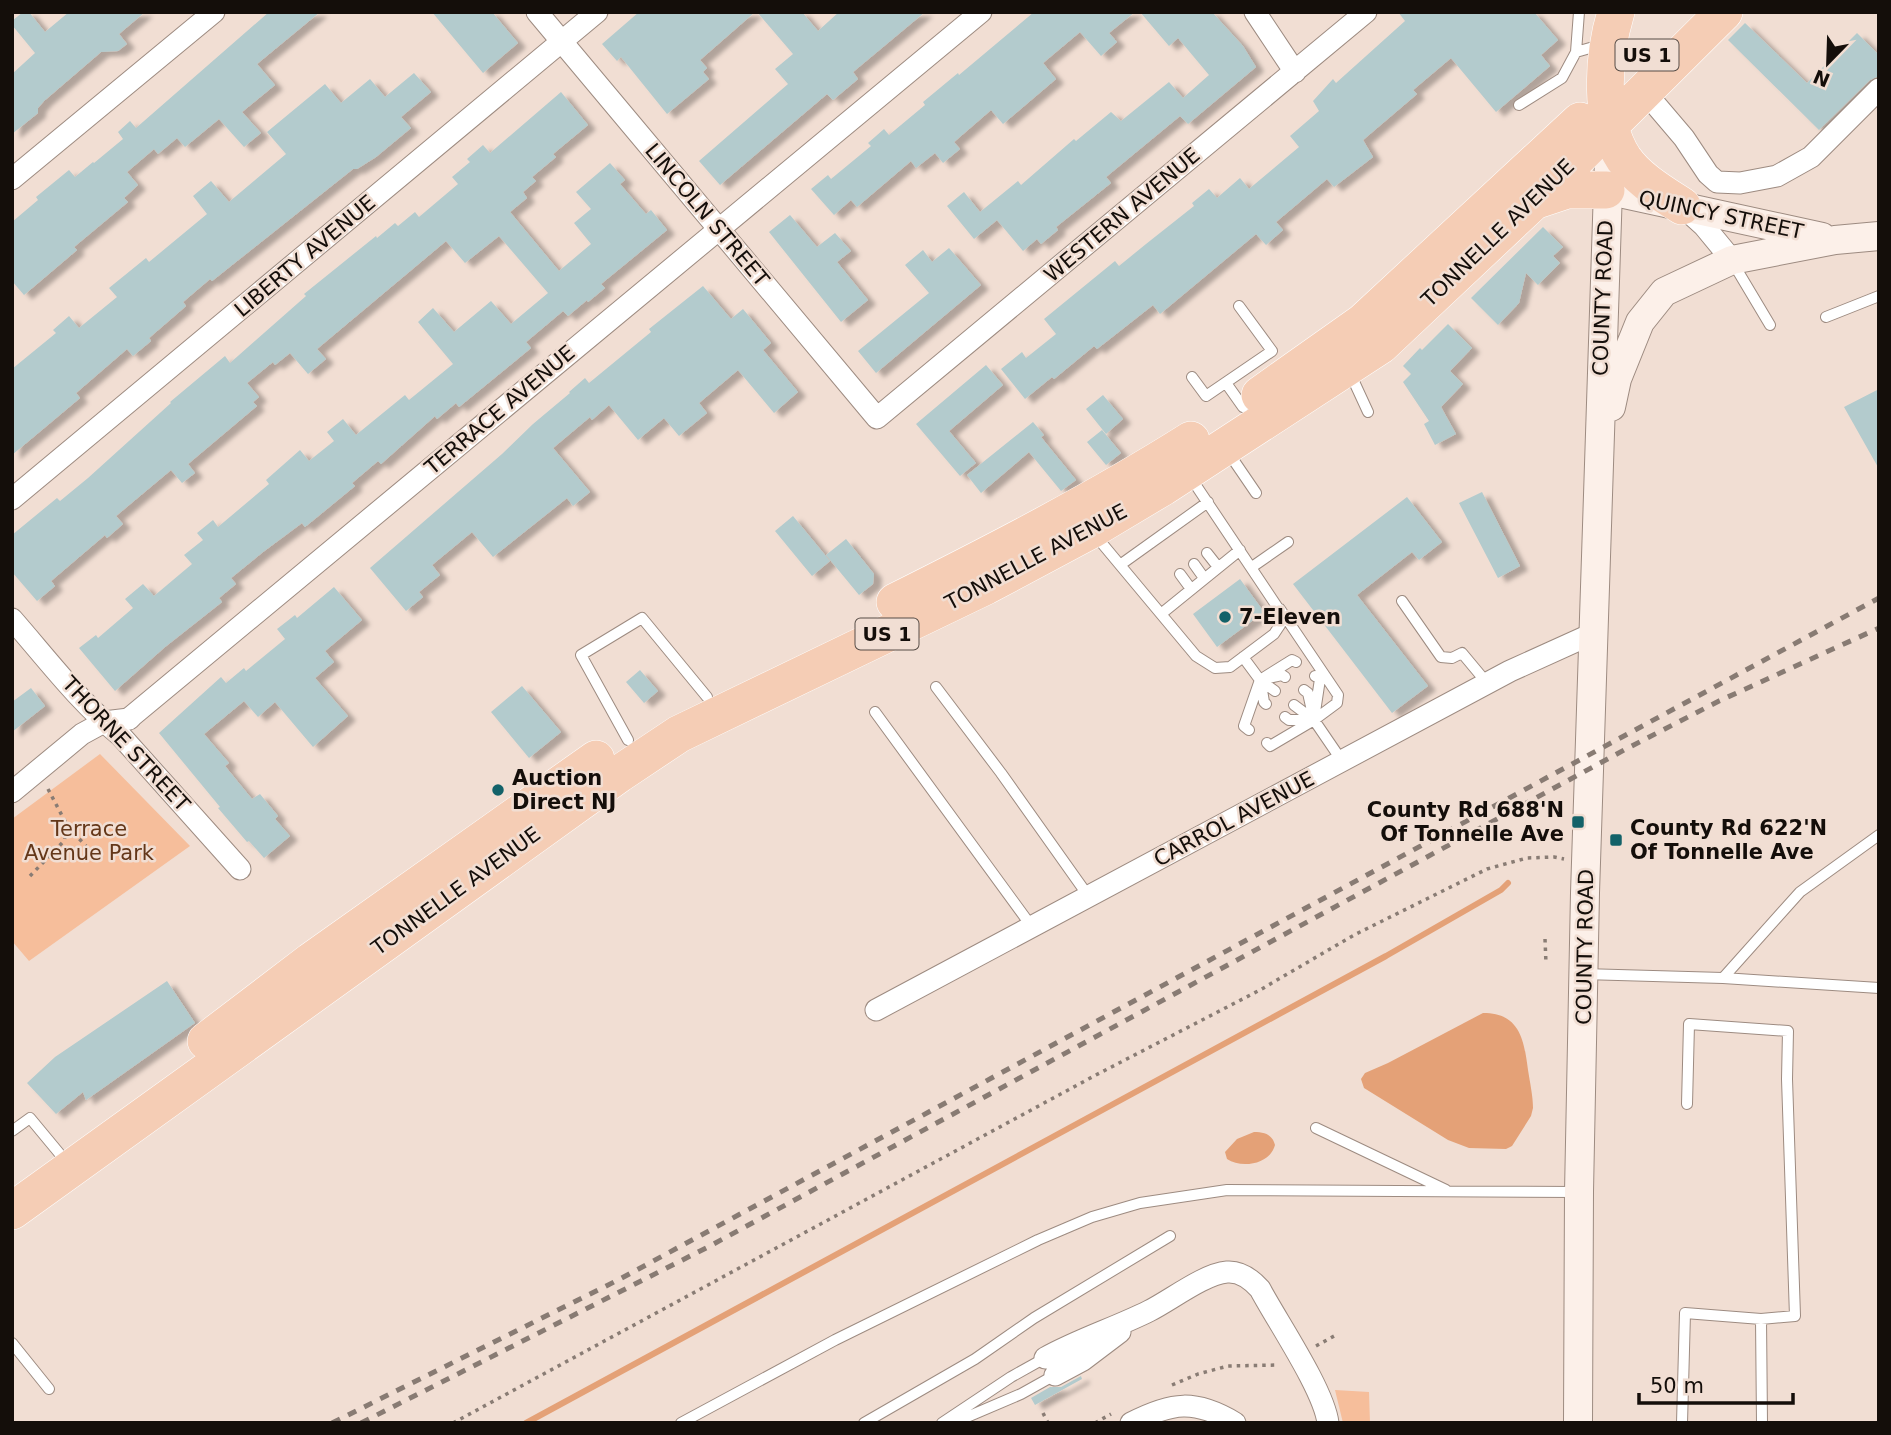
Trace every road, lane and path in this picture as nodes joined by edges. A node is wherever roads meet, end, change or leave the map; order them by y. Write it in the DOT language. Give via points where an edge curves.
graph roads {
  1 [pos="214,12"];
  2 [pos="537,12"];
  3 [pos="597,12"];
  4 [pos="981,12"];
  5 [pos="1255,12"];
  6 [pos="1366,12"];
  7 [pos="1580,12"];
  8 [pos="1690,12"];
  9 [pos="1724,12"];
  10 [pos="1601,35"];
  11 [pos="561,42"];
  12 [pos="1295,72"];
  13 [pos="1879,89"];
  14 [pos="1644,92"];
  15 [pos="1518,105"];
  16 [pos="1607,112"];
  17 [pos="12,179"];
  18 [pos="1606,190"];
  19 [pos="1533,202"];
  20 [pos="1682,206"];
  21 [pos="718,229"];
  22 [pos="1879,236"];
  23 [pos="1835,240"];
  24 [pos="1732,260"];
  25 [pos="1879,296"];
  26 [pos="1239,306"];
  27 [pos="1826,317"];
  28 [pos="1770,325"];
  29 [pos="1347,367"];
  30 [pos="1192,377"];
  31 [pos="1247,386"];
  32 [pos="1368,412"];
  33 [pos="877,418"];
  34 [pos="1224,447"];
  35 [pos="1598,471"];
  36 [pos="1187,472"];
  37 [pos="1256,493"];
  38 [pos="12,499"];
  39 [pos="1208,502"];
  40 [pos="1091,530"];
  41 [pos="1168,530"];
  42 [pos="1176,540"];
  43 [pos="1288,542"];
  44 [pos="1240,550"];
  45 [pos="1207,553"];
  46 [pos="1194,564"];
  47 [pos="1120,565"];
  48 [pos="1252,567"];
  49 [pos="1218,568"];
  50 [pos="1180,574"];
  51 [pos="1204,578"];
  52 [pos="1191,589"];
  53 [pos="1402,601"];
  54 [pos="1279,607"];
  55 [pos="1161,614"];
  56 [pos="12,619"];
  57 [pos="1594,633"];
  58 [pos="1243,657"];
  59 [pos="1296,662"];
  60 [pos="1315,676"];
  61 [pos="1285,677"];
  62 [pos="1260,680"];
  63 [pos="1487,683"];
  64 [pos="936,687"];
  65 [pos="1304,690"];
  66 [pos="1275,691"];
  67 [pos="707,697"];
  68 [pos="1266,704"];
  69 [pos="1294,705"];
  70 [pos="875,712"];
  71 [pos="1285,717"];
  72 [pos="1256,719"];
  73 [pos="1314,720"];
  74 [pos="104,722"];
  75 [pos="1249,730"];
  76 [pos="1274,732"];
  77 [pos="628,740"];
  78 [pos="1267,743"];
  79 [pos="1342,761"];
  80 [pos="47,787"];
  81 [pos="12,792"];
  82 [pos="68,827"];
  83 [pos="1879,835"];
  84 [pos="86,846"];
  85 [pos="1586,865"];
  86 [pos="240,869"];
  87 [pos="30,876"];
  88 [pos="1088,897"];
  89 [pos="1032,926"];
  90 [pos="1545,939"];
  91 [pos="1546,964"];
  92 [pos="1583,974"];
  93 [pos="1723,978"];
  94 [pos="1879,988"];
  95 [pos="876,1010"];
  96 [pos="1687,1104"];
  97 [pos="1316,1128"];
  98 [pos="12,1131"];
  99 [pos="60,1153"];
  100 [pos="12,1188"];
  101 [pos="1448,1191"];
  102 [pos="1579,1192"];
  103 [pos="12,1211"];
  104 [pos="1170,1236"];
  105 [pos="1761,1319"];
  106 [pos="1336,1335"];
  107 [pos="12,1343"];
  108 [pos="1310,1349"];
  109 [pos="1050,1366"];
  110 [pos="49,1389"];
  111 [pos="1043,1413"];
  112 [pos="453,1423"];
  113 [pos="681,1423"];
  114 [pos="864,1423"];
  115 [pos="942,1423"];
  116 [pos="953,1423"];
  117 [pos="1048,1423"];
  118 [pos="1131,1423"];
  119 [pos="1235,1423"];
  120 [pos="1328,1423"];
  121 [pos="1578,1423"];
  122 [pos="1682,1423"];
  123 [pos="1762,1423"];
  1 -- 17 [label="street"];
  2 -- 11 [label="street, LINCOLN STREET"];
  3 -- 11 [label="street, LIBERTY AVENUE"];
  4 -- 21 [label="street, TERRACE AVENUE"];
  5 -- 12 [label="street"];
  6 -- 12 [label="street, WESTERN AVENUE"];
  7 -- 10 [label="lane"];
  8 -- 16 [label="highway, TONNELLE AVENUE / US 1"];
  9 -- 14 [label="highway, TONNELLE AVENUE / US 1"];
  10 -- 15 [label="lane" via="1562,78"];
  10 -- 16 [label="highway"];
  11 -- 21 [label="street, LINCOLN STREET"];
  11 -- 38 [label="street, LIBERTY AVENUE"];
  12 -- 33 [label="street, WESTERN AVENUE"];
  13 -- 14 [label="street" via="1811,157 1777,176 1740,183 1717,182 1708,174"];
  14 -- 16 [label="highway, TONNELLE AVENUE / US 1"];
  16 -- 18 [label="main road, COUNTY ROAD"];
  16 -- 19 [label="highway, TONNELLE AVENUE / US 1"];
  16 -- 20 [label="highway" via="1624,159 1646,182"];
  16 -- 31 [label="highway, TONNELLE AVENUE / US 1" via="1363,322"];
  18 -- 19 [label="highway" via="1567,190"];
  18 -- 20 [label="main road, QUINCY STREET"];
  18 -- 35 [label="main road, COUNTY ROAD"];
  19 -- 29 [label="highway, TONNELLE AVENUE / US 1" via="1381,345"];
  20 -- 23 [label="main road, QUINCY STREET"];
  20 -- 24 [label="street"];
  21 -- 33 [label="street, LINCOLN STREET"];
  21 -- 74 [label="street, TERRACE AVENUE" via="132,716"];
  22 -- 23 [label="main road, COUNTY ROAD"];
  23 -- 24 [label="main road, COUNTY ROAD"];
  24 -- 28 [label="lane"];
  24 -- 35 [label="main road, COUNTY ROAD" via="1664,292 1640,322 1617,379"];
  25 -- 27 [label="lane"];
  26 -- 31 [label="lane" via="1272,351"];
  29 -- 32 [label="lane"];
  29 -- 34 [label="highway, TONNELLE AVENUE / US 1"];
  30 -- 31 [label="lane" via="1206,396"];
  31 -- 67 [label="highway, TONNELLE AVENUE / US 1" via="1156,462 975,562"];
  34 -- 36 [label="highway, TONNELLE AVENUE / US 1"];
  34 -- 37 [label="lane"];
  35 -- 57 [label="main road, COUNTY ROAD"];
  36 -- 39 [label="lane"];
  36 -- 40 [label="highway, TONNELLE AVENUE / US 1"];
  39 -- 41 [label="lane" via="1186,524"];
  39 -- 44 [label="lane"];
  40 -- 47 [label="lane"];
  40 -- 103 [label="highway, TONNELLE AVENUE / US 1" via="986,586 679,734"];
  41 -- 42 [label="lane"];
  41 -- 47 [label="lane" via="1158,545"];
  43 -- 48 [label="lane"];
  44 -- 48 [label="lane"];
  44 -- 49 [label="lane"];
  45 -- 49 [label="lane"];
  46 -- 51 [label="lane"];
  47 -- 55 [label="lane"];
  48 -- 54 [label="lane"];
  49 -- 51 [label="lane"];
  50 -- 52 [label="lane"];
  51 -- 52 [label="lane"];
  52 -- 55 [label="lane"];
  53 -- 63 [label="lane" via="1441,657 1462,653"];
  54 -- 58 [label="lane" via="1282,614 1277,630"];
  54 -- 73 [label="lane" via="1338,695 1337,703"];
  55 -- 58 [label="lane" via="1209,665 1230,667"];
  56 -- 74 [label="street, THORNE STREET"];
  57 -- 63 [label="street, CARROL AVENUE"];
  57 -- 85 [label="main road, COUNTY ROAD"];
  58 -- 62 [label="lane"];
  59 -- 62 [label="lane" via="1292,660"];
  60 -- 73 [label="lane" via="1320,679"];
  61 -- 62 [label="lane"];
  62 -- 66 [label="lane"];
  62 -- 68 [label="lane"];
  62 -- 72 [label="lane" via="1252,717"];
  62 -- 75 [label="lane" via="1244,726"];
  63 -- 79 [label="street, CARROL AVENUE"];
  64 -- 88 [label="lane"];
  65 -- 73 [label="lane"];
  67 -- 77 [label="highway, TONNELLE AVENUE / US 1"];
  67 -- 77 [label="lane" via="642,618 581,655"];
  69 -- 73 [label="lane"];
  70 -- 89 [label="lane"];
  71 -- 73 [label="lane"];
  73 -- 76 [label="lane" via="1279,735"];
  73 -- 78 [label="lane" via="1270,746"];
  73 -- 79 [label="lane"];
  74 -- 81 [label="street, TERRACE AVENUE" via="82,734"];
  74 -- 86 [label="street, THORNE STREET"];
  77 -- 99 [label="highway, TONNELLE AVENUE / US 1" via="311,961"];
  79 -- 88 [label="street, CARROL AVENUE"];
  80 -- 82 [label="path"];
  82 -- 84 [label="path"];
  82 -- 87 [label="path" via="64,841"];
  83 -- 93 [label="lane" via="1800,892"];
  85 -- 92 [label="main road, COUNTY ROAD"];
  85 -- 112 [label="path" via="1542,857 1487,869 1354,935 1260,990"];
  88 -- 89 [label="street, CARROL AVENUE"];
  89 -- 95 [label="street, CARROL AVENUE"];
  90 -- 91 [label="path"];
  92 -- 93 [label="lane"];
  92 -- 102 [label="main road, COUNTY ROAD"];
  93 -- 94 [label="lane"];
  96 -- 105 [label="lane" via="1689,1024 1788,1031 1795,1316"];
  97 -- 101 [label="lane"];
  98 -- 99 [label="lane" via="30,1118"];
  99 -- 100 [label="highway, TONNELLE AVENUE / US 1"];
  101 -- 102 [label="lane"];
  101 -- 113 [label="lane" via="1227,1189 1140,1202 1038,1240 835,1340"];
  102 -- 121 [label="main road, COUNTY ROAD"];
  104 -- 114 [label="lane"];
  105 -- 122 [label="lane" via="1685,1313"];
  105 -- 123 [label="lane"];
  106 -- 108 [label="path"];
  107 -- 110 [label="lane"];
  109 -- 115 [label="lane" via="1011,1377"];
  109 -- 116 [label="lane" via="1021,1394"];
  109 -- 120 [label="street" via="1073,1342 1147,1312 1220,1274 1234,1273 1260,1289 1321,1400"];
  111 -- 117 [label="path"];
  118 -- 119 [label="street" via="1184,1405 1207,1409"];
}
